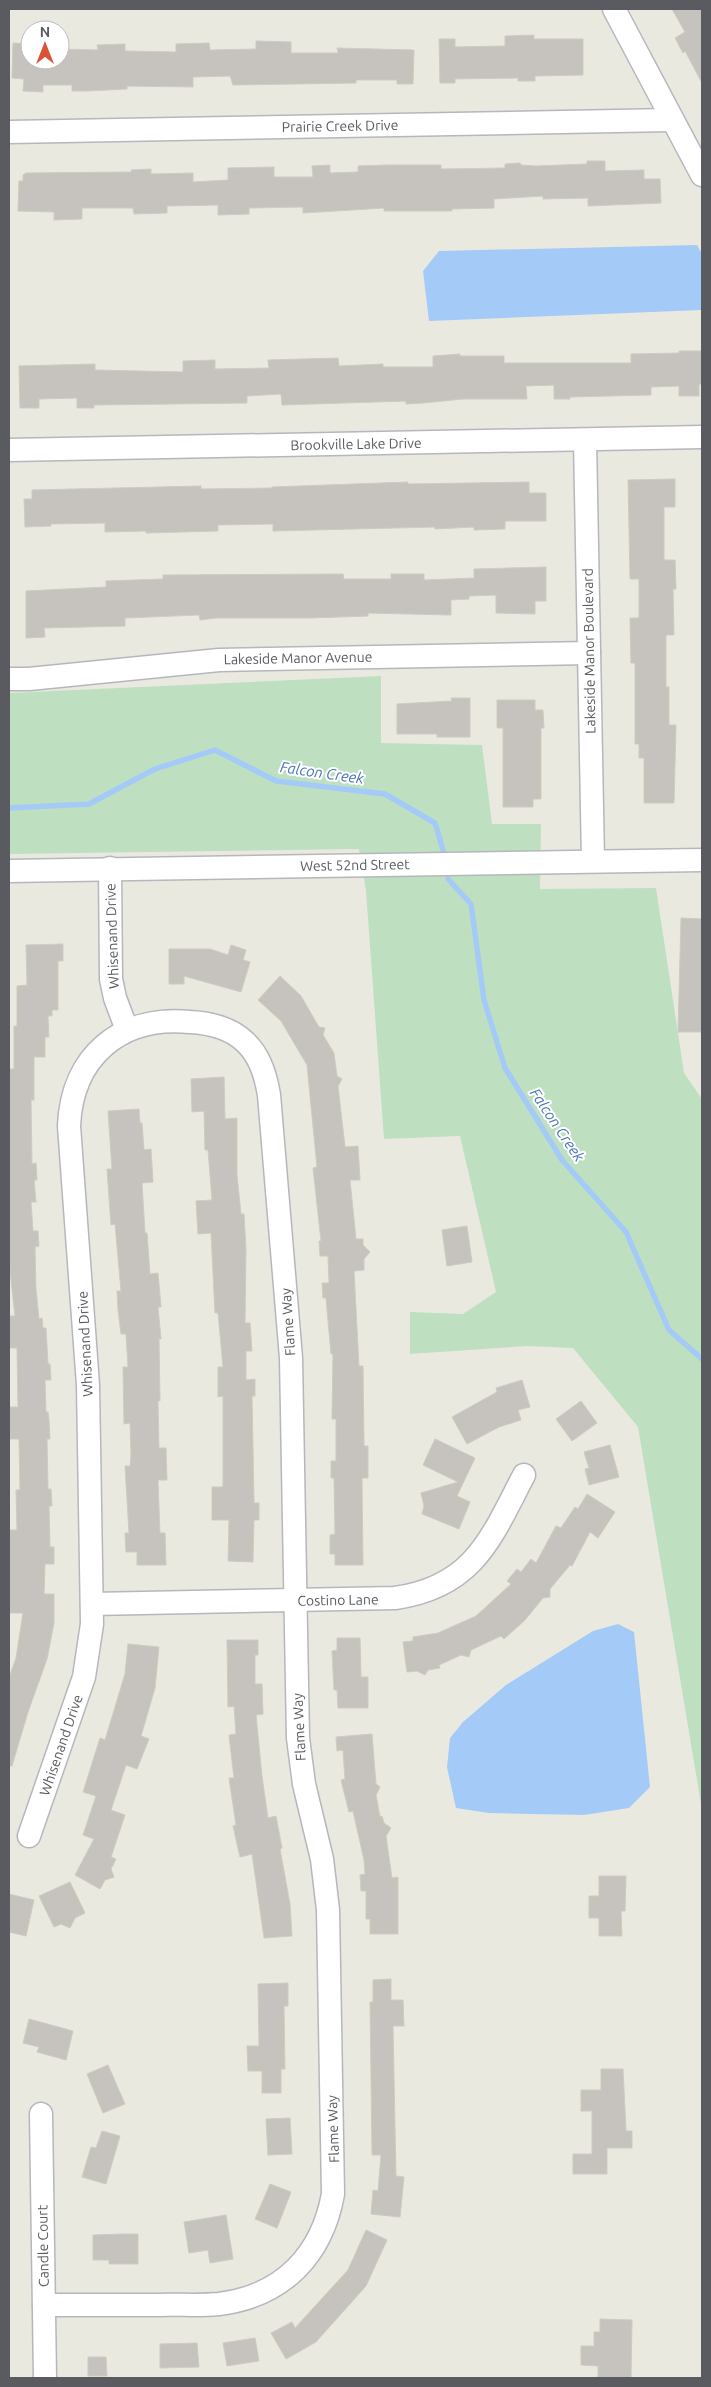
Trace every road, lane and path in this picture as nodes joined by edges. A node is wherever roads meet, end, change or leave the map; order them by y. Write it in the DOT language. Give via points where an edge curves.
graph roads {
  1 [pos="614,9"];
  2 [pos="671,120"];
  3 [pos="9,132"];
  4 [pos="702,175"];
  5 [pos="702,437"];
  6 [pos="585,440"];
  7 [pos="9,450"];
  8 [pos="589,653"];
  9 [pos="9,679"];
  10 [pos="702,860"];
  11 [pos="593,862"];
  12 [pos="110,868"];
  13 [pos="9,871"];
  14 [pos="127,1030"];
  15 [pos="524,1474"];
  16 [pos="296,1600"];
  17 [pos="92,1604"];
  18 [pos="29,1836"];
  19 [pos="41,2114"];
  20 [pos="44,2305"];
  21 [pos="46,2378"];
  1 -- 2 [label="street"];
  2 -- 3 [label="street, Prairie Creek Drive"];
  2 -- 4 [label="street"];
  5 -- 6 [label="street, Brookville Lake Drive"];
  6 -- 7 [label="street, Brookville Lake Drive"];
  6 -- 8 [label="street, Lakeside Manor Boulevard"];
  8 -- 9 [label="street, Lakeside Manor Avenue" via="219,660"];
  8 -- 11 [label="street, Lakeside Manor Boulevard"];
  10 -- 11 [label="street, West 52nd Street"];
  11 -- 12 [label="street, West 52nd Street"];
  12 -- 13 [label="street, West 52nd Street"];
  12 -- 14 [label="street, Whisenand Drive" via="111,979"];
  14 -- 16 [label="street, Flame Way" via="160,1021 214,1026 244,1041 265,1077 291,1358"];
  14 -- 17 [label="street, Whisenand Drive" via="90,1060 74,1088 69,1114 88,1375"];
  15 -- 16 [label="street, Costino Lane" via="490,1540 471,1564 451,1580 419,1594 394,1598"];
  16 -- 17 [label="street, Costino Lane"];
  16 -- 20 [label="street, Flame Way" via="300,1756 322,1859 328,1910 334,2176 328,2220 317,2242 296,2269 276,2285 250,2297 211,2304"];
  17 -- 18 [label="street, Whisenand Drive" via="84,1677"];
  19 -- 20 [label="street, Candle Court"];
  20 -- 21 [label="street, Candle Court"];
}
